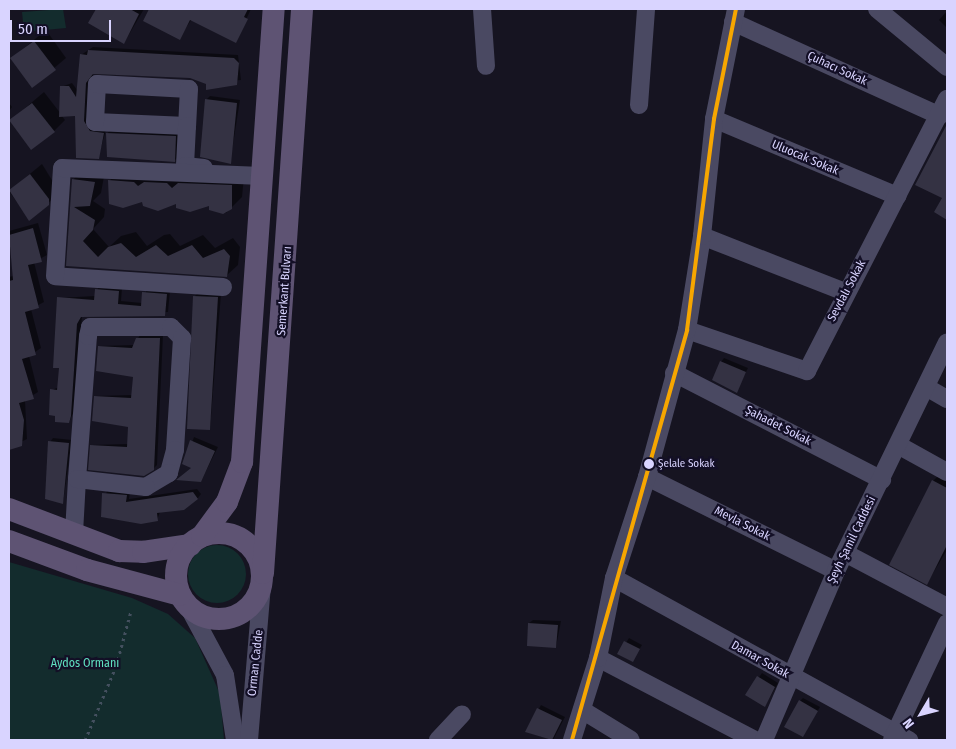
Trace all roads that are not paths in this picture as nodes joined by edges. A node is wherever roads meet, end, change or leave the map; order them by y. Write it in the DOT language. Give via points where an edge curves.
graph roads {
  1 [pos="274,9"];
  2 [pos="302,9"];
  3 [pos="482,9"];
  4 [pos="646,9"];
  5 [pos="877,9"];
  6 [pos="735,15"];
  7 [pos="486,66"];
  8 [pos="947,67"];
  9 [pos="947,98"];
  10 [pos="640,105"];
  11 [pos="940,116"];
  12 [pos="714,119"];
  13 [pos="187,126"];
  14 [pos="263,175"];
  15 [pos="897,196"];
  16 [pos="702,236"];
  17 [pos="223,287"];
  18 [pos="845,292"];
  19 [pos="687,330"];
  20 [pos="947,342"];
  21 [pos="674,373"];
  22 [pos="926,387"];
  23 [pos="947,399"];
  24 [pos="898,444"];
  25 [pos="947,472"];
  26 [pos="647,477"];
  27 [pos="78,479"];
  28 [pos="882,480"];
  29 [pos="9,509"];
  30 [pos="74,533"];
  31 [pos="196,540"];
  32 [pos="9,541"];
  33 [pos="845,553"];
  34 [pos="836,571"];
  35 [pos="614,578"];
  36 [pos="262,579"];
  37 [pos="184,601"];
  38 [pos="947,607"];
  39 [pos="947,623"];
  40 [pos="598,658"];
  41 [pos="792,678"];
  42 [pos="582,710"];
  43 [pos="462,714"];
  44 [pos="899,738"];
  45 [pos="235,740"];
  46 [pos="249,740"];
  47 [pos="438,740"];
  48 [pos="572,740"];
  49 [pos="631,740"];
  50 [pos="755,740"];
  51 [pos="764,740"];
  1 -- 14 [label="main road"];
  2 -- 36 [label="main road, Semerkant Bulvarı"];
  3 -- 7 [label="street"];
  4 -- 10 [label="street"];
  5 -- 8 [label="street"];
  6 -- 11 [label="street, Çuhacı Sokak"];
  6 -- 12 [label="street"];
  9 -- 11 [label="street, Sevdalı Sokak"];
  11 -- 15 [label="street, Sevdalı Sokak"];
  12 -- 15 [label="street, Uluocak Sokak"];
  12 -- 16 [label="street"];
  13 -- 13 [label="street" via="189,88 97,84 95,122"];
  13 -- 14 [label="street" via="185,166"];
  14 -- 17 [label="street" via="62,168 55,276"];
  14 -- 31 [label="main road" via="242,462 227,502"];
  15 -- 18 [label="street, Sevdalı Sokak"];
  16 -- 18 [label="street"];
  16 -- 19 [label="street"];
  18 -- 19 [label="street, Sevdalı Sokak" via="807,371"];
  19 -- 21 [label="street"];
  20 -- 22 [label="street, Şeyh Şamil Caddesi"];
  21 -- 26 [label="street"];
  21 -- 28 [label="street, Şahadet Sokak"];
  22 -- 23 [label="street"];
  22 -- 24 [label="street, Şeyh Şamil Caddesi"];
  24 -- 25 [label="street"];
  24 -- 28 [label="street, Şeyh Şamil Caddesi"];
  26 -- 34 [label="street, Mevla Sokak"];
  26 -- 35 [label="street"];
  27 -- 27 [label="street" via="90,327 171,327 182,338 175,450 169,473 146,487"];
  27 -- 30 [label="street"];
  28 -- 33 [label="street, Şeyh Şamil Caddesi"];
  29 -- 30 [label="main road"];
  30 -- 31 [label="main road" via="120,551"];
  31 -- 36 [label="main road" via="215,533 242,539 256,554"];
  31 -- 37 [label="main road" via="177,568"];
  32 -- 37 [label="main road"];
  33 -- 34 [label="street, Şeyh Şamil Caddesi"];
  33 -- 38 [label="street"];
  34 -- 41 [label="street, Şeyh Şamil Caddesi"];
  35 -- 40 [label="street"];
  35 -- 41 [label="street, Damar Sokak"];
  36 -- 37 [label="main road" via="253,604 238,616 211,619"];
  36 -- 46 [label="street, Orman Cadde"];
  37 -- 45 [label="street, Orman Cadde" via="225,675"];
  39 -- 44 [label="street"];
  40 -- 42 [label="street"];
  40 -- 50 [label="street"];
  41 -- 44 [label="street, Damar Sokak"];
  41 -- 51 [label="street, Şeyh Şamil Caddesi"];
  42 -- 48 [label="street"];
  42 -- 49 [label="street"];
  43 -- 47 [label="street"];
}
